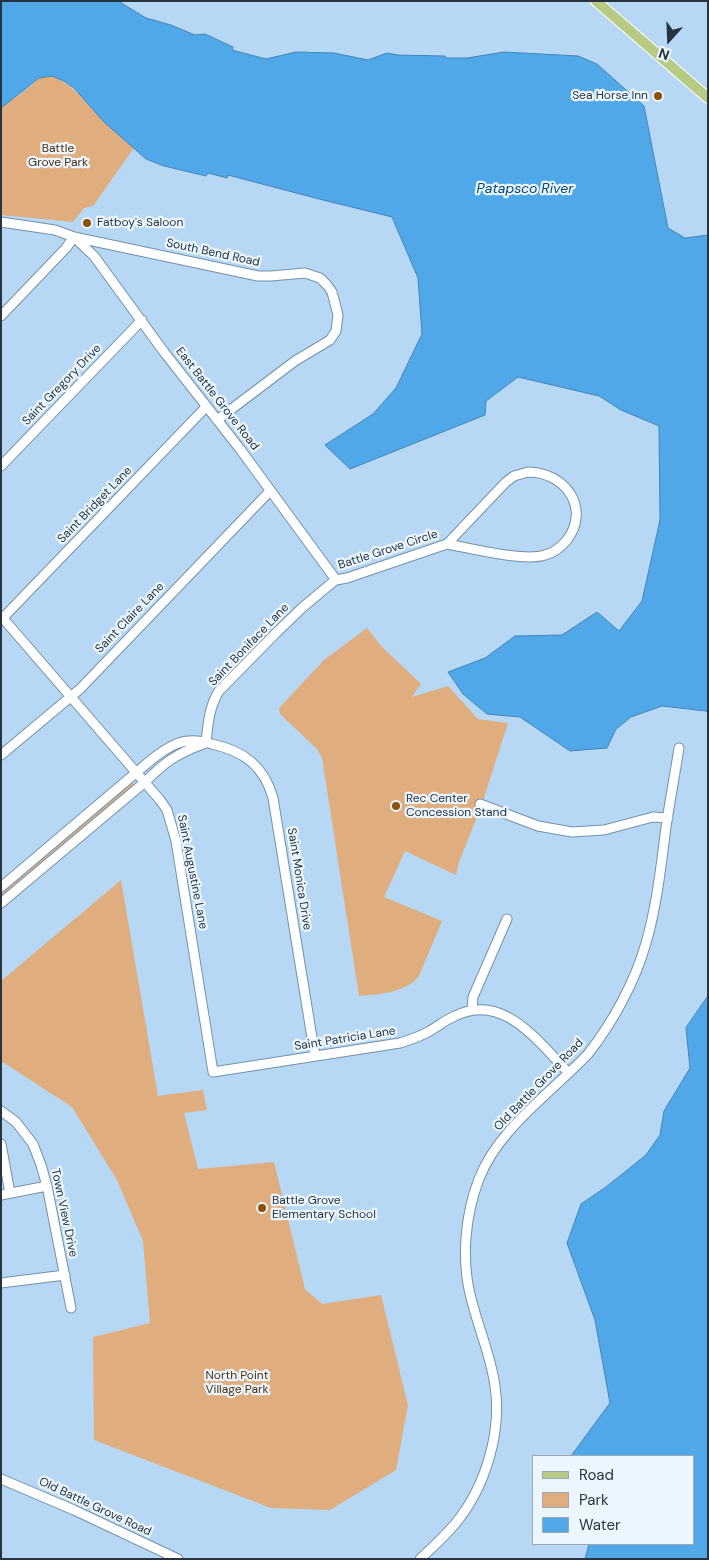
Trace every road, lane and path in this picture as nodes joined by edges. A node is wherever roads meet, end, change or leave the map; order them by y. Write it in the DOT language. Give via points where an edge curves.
graph roads {
  1 [pos="596,1"];
  2 [pos="708,98"];
  3 [pos="1,222"];
  4 [pos="74,237"];
  5 [pos="1,316"];
  6 [pos="142,320"];
  7 [pos="206,407"];
  8 [pos="217,420"];
  9 [pos="1,466"];
  10 [pos="270,491"];
  11 [pos="446,544"];
  12 [pos="336,580"];
  13 [pos="2,618"];
  14 [pos="71,696"];
  15 [pos="206,742"];
  16 [pos="680,748"];
  17 [pos="1,755"];
  18 [pos="137,772"];
  19 [pos="145,782"];
  20 [pos="480,804"];
  21 [pos="668,818"];
  22 [pos="1,887"];
  23 [pos="1,903"];
  24 [pos="507,919"];
  25 [pos="472,1010"];
  26 [pos="316,1056"];
  27 [pos="213,1072"];
  28 [pos="569,1073"];
  29 [pos="1,1111"];
  30 [pos="1,1144"];
  31 [pos="47,1186"];
  32 [pos="6,1194"];
  33 [pos="65,1275"];
  34 [pos="1,1283"];
  35 [pos="71,1308"];
  36 [pos="1,1479"];
  37 [pos="178,1559"];
  38 [pos="420,1559"];
  1 -- 2 [label="main road"];
  3 -- 4 [label="street, South Bend Road" via="55,230"];
  4 -- 5 [label="street"];
  4 -- 6 [label="street, East Battle Grove Road" via="94,256"];
  4 -- 8 [label="street, South Bend Road" via="258,276 305,273 320,278 327,285 338,315 336,331 330,340 295,361"];
  6 -- 7 [label="street, East Battle Grove Road"];
  6 -- 9 [label="street, Saint Gregory Drive"];
  7 -- 8 [label="street, East Battle Grove Road"];
  7 -- 13 [label="street, Saint Bridget Lane"];
  8 -- 10 [label="street, East Battle Grove Road"];
  10 -- 12 [label="street, East Battle Grove Road"];
  10 -- 14 [label="street, Saint Claire Lane"];
  11 -- 11 [label="street, Battle Grove Circle" via="526,557 544,556 559,549 569,537 575,524 576,505 557,479 536,472 520,474 506,482"];
  11 -- 12 [label="street, Battle Grove Circle"];
  12 -- 15 [label="street, Saint Boniface Lane" via="303,607 219,691 209,715"];
  13 -- 14 [label="street, Saint Augustine Lane"];
  14 -- 17 [label="street, Saint Claire Lane"];
  14 -- 18 [label="street, Saint Augustine Lane"];
  15 -- 18 [label="street, Saint Monica Drive" via="189,740 178,743 158,754"];
  15 -- 19 [label="street" via="177,755"];
  15 -- 26 [label="street, Saint Monica Drive" via="232,749 248,758 271,790"];
  16 -- 21 [label="street, Old Battle Grove Road"];
  18 -- 19 [label="street, Saint Augustine Lane"];
  18 -- 22 [label="street, Saint Monica Drive"];
  19 -- 23 [label="street"];
  19 -- 27 [label="street, Saint Augustine Lane" via="167,810 174,830"];
  20 -- 21 [label="street" via="538,826 572,832 604,830 652,817"];
  21 -- 28 [label="street, Old Battle Grove Road" via="646,945 612,1020 588,1054"];
  24 -- 25 [label="street" via="473,997"];
  25 -- 26 [label="street, Saint Patricia Lane" via="400,1043"];
  25 -- 28 [label="street, Saint Patricia Lane" via="494,1011 514,1020"];
  26 -- 27 [label="street, Saint Patricia Lane"];
  28 -- 38 [label="street, Old Battle Grove Road" via="508,1133 479,1179 468,1222 466,1272 495,1385 495,1430 474,1495 455,1524"];
  29 -- 31 [label="street, Town View Drive" via="16,1122 32,1144"];
  30 -- 32 [label="street"];
  31 -- 32 [label="street"];
  31 -- 33 [label="street, Town View Drive"];
  33 -- 34 [label="street, Town View Drive"];
  33 -- 35 [label="street, Town View Drive"];
  36 -- 37 [label="street, Old Battle Grove Road"];
}
